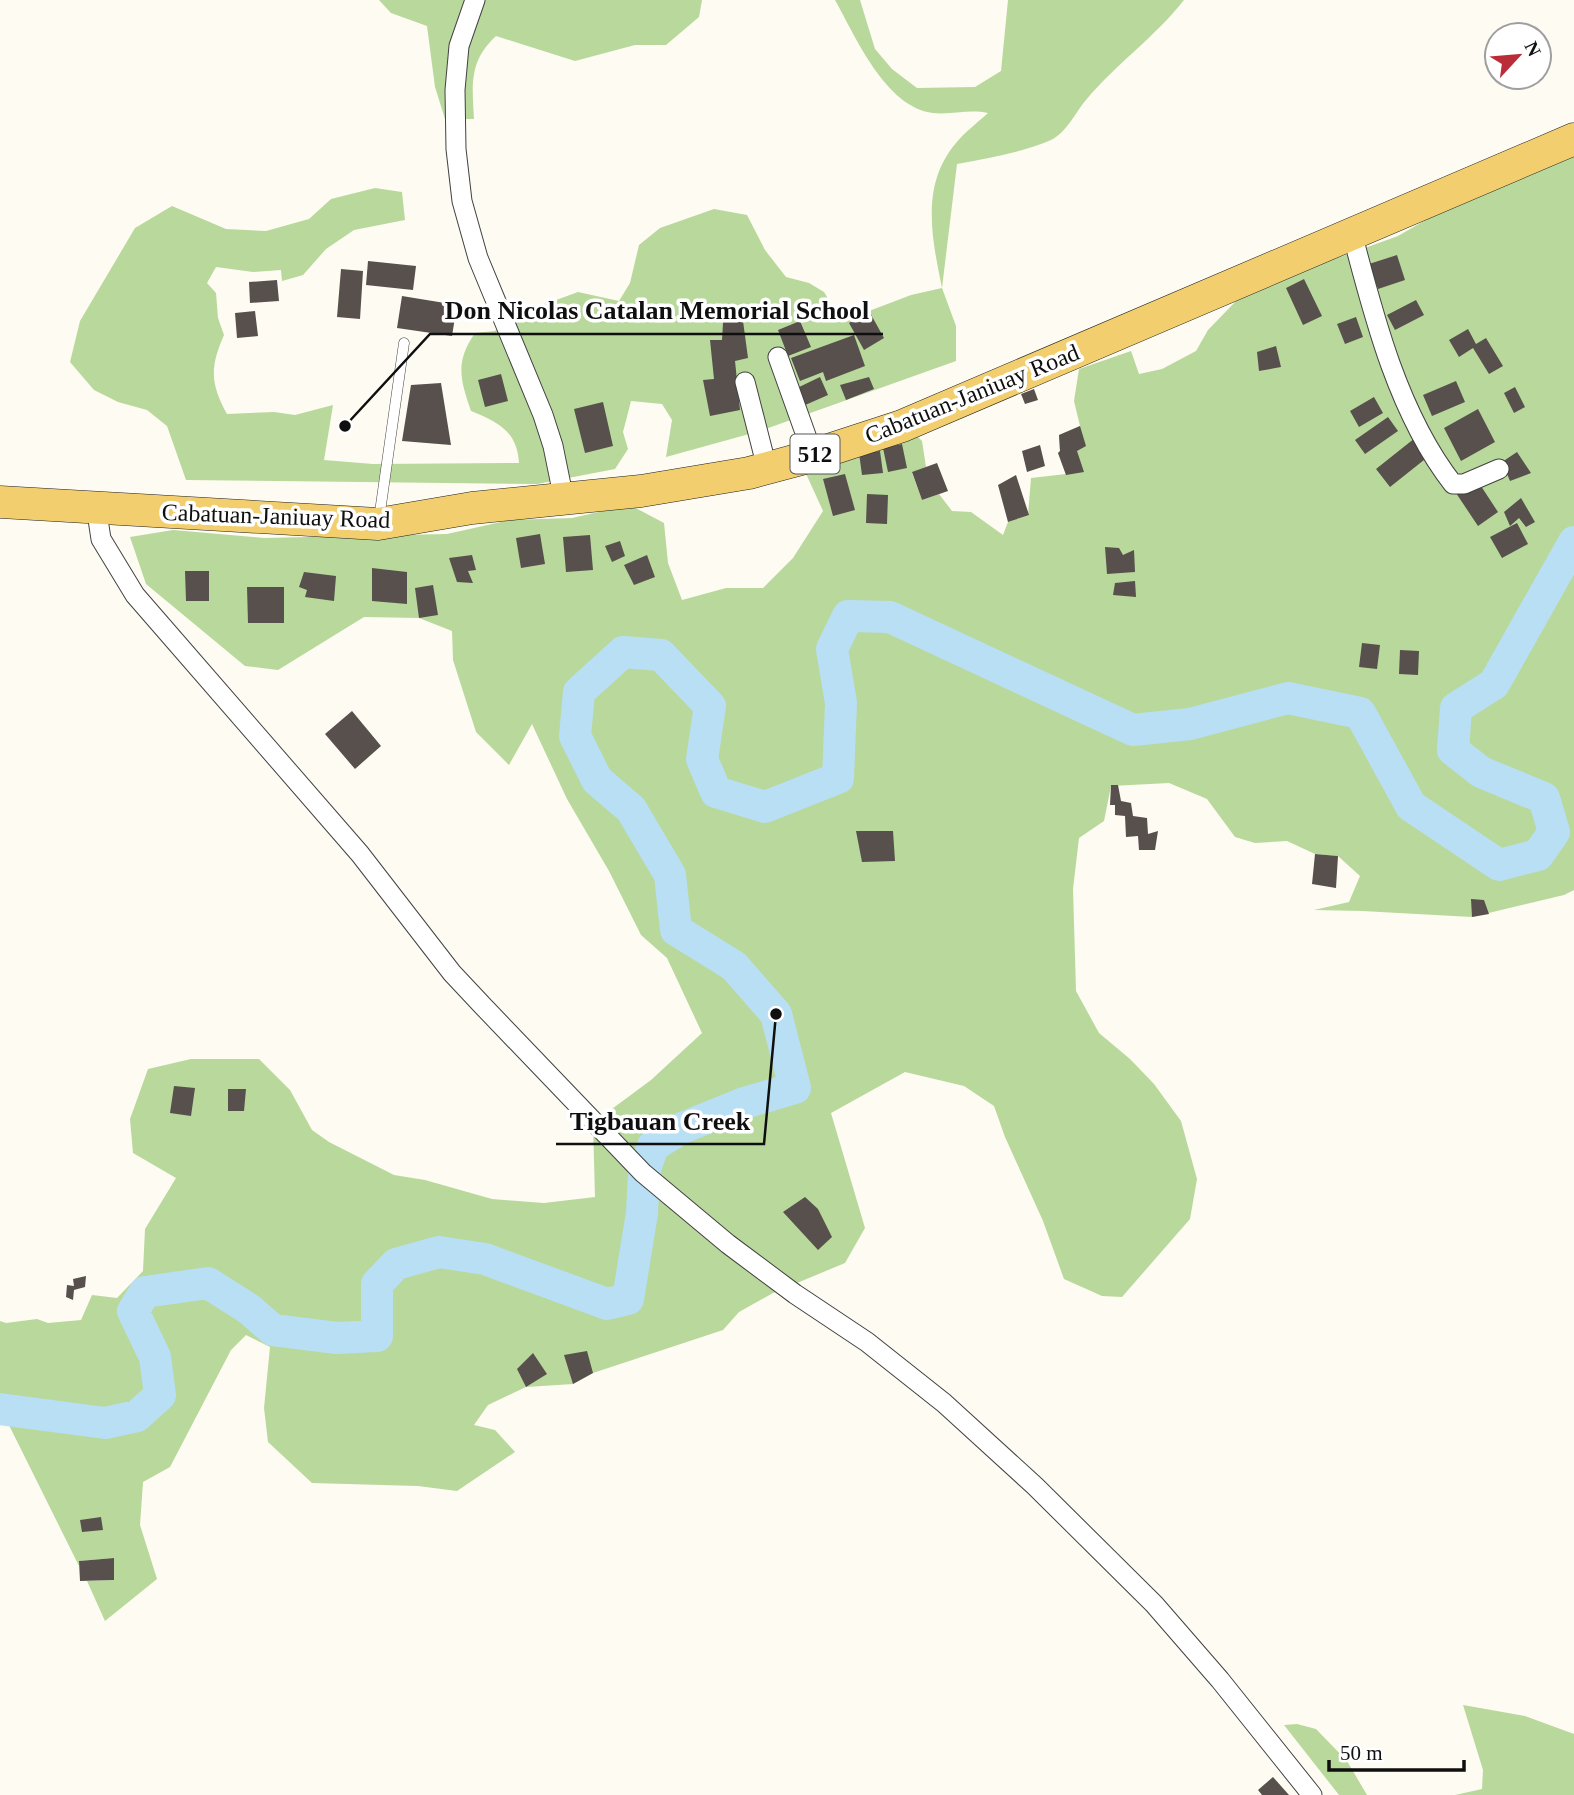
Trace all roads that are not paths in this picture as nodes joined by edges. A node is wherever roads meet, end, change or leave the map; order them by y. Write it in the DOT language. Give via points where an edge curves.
graph roads {
  1 [pos="475,0"];
  2 [pos="1574,139"];
  3 [pos="1352,233"];
  4 [pos="404,342"];
  5 [pos="778,357"];
  6 [pos="746,382"];
  7 [pos="813,455"];
  8 [pos="767,468"];
  9 [pos="1499,469"];
  10 [pos="564,500"];
  11 [pos="0,502"];
  12 [pos="96,506"];
  13 [pos="378,524"];
  14 [pos="1312,1795"];
  1 -- 10 [label="street" via="459,46 456,79 462,201 478,258 543,415"];
  2 -- 3 [label="main road, Cabatuan-Janiuay Road / 512"];
  3 -- 7 [label="main road, Cabatuan-Janiuay Road / 512" via="902,426"];
  3 -- 9 [label="street" via="1389,358 1420,435 1439,467 1453,484"];
  4 -- 13 [label="lane"];
  5 -- 7 [label="street"];
  6 -- 8 [label="street"];
  7 -- 8 [label="main road, Cabatuan-Janiuay Road / 512"];
  8 -- 10 [label="main road, Cabatuan-Janiuay Road / 512"];
  10 -- 13 [label="main road, Cabatuan-Janiuay Road / 512" via="472,508"];
  11 -- 12 [label="main road, Cabatuan-Janiuay Road / 512"];
  12 -- 13 [label="main road, Cabatuan-Janiuay Road / 512"];
  12 -- 14 [label="street" via="101,539 135,595 360,854 452,973 643,1173 728,1244 933,1394 1035,1486 1154,1604"];
}
